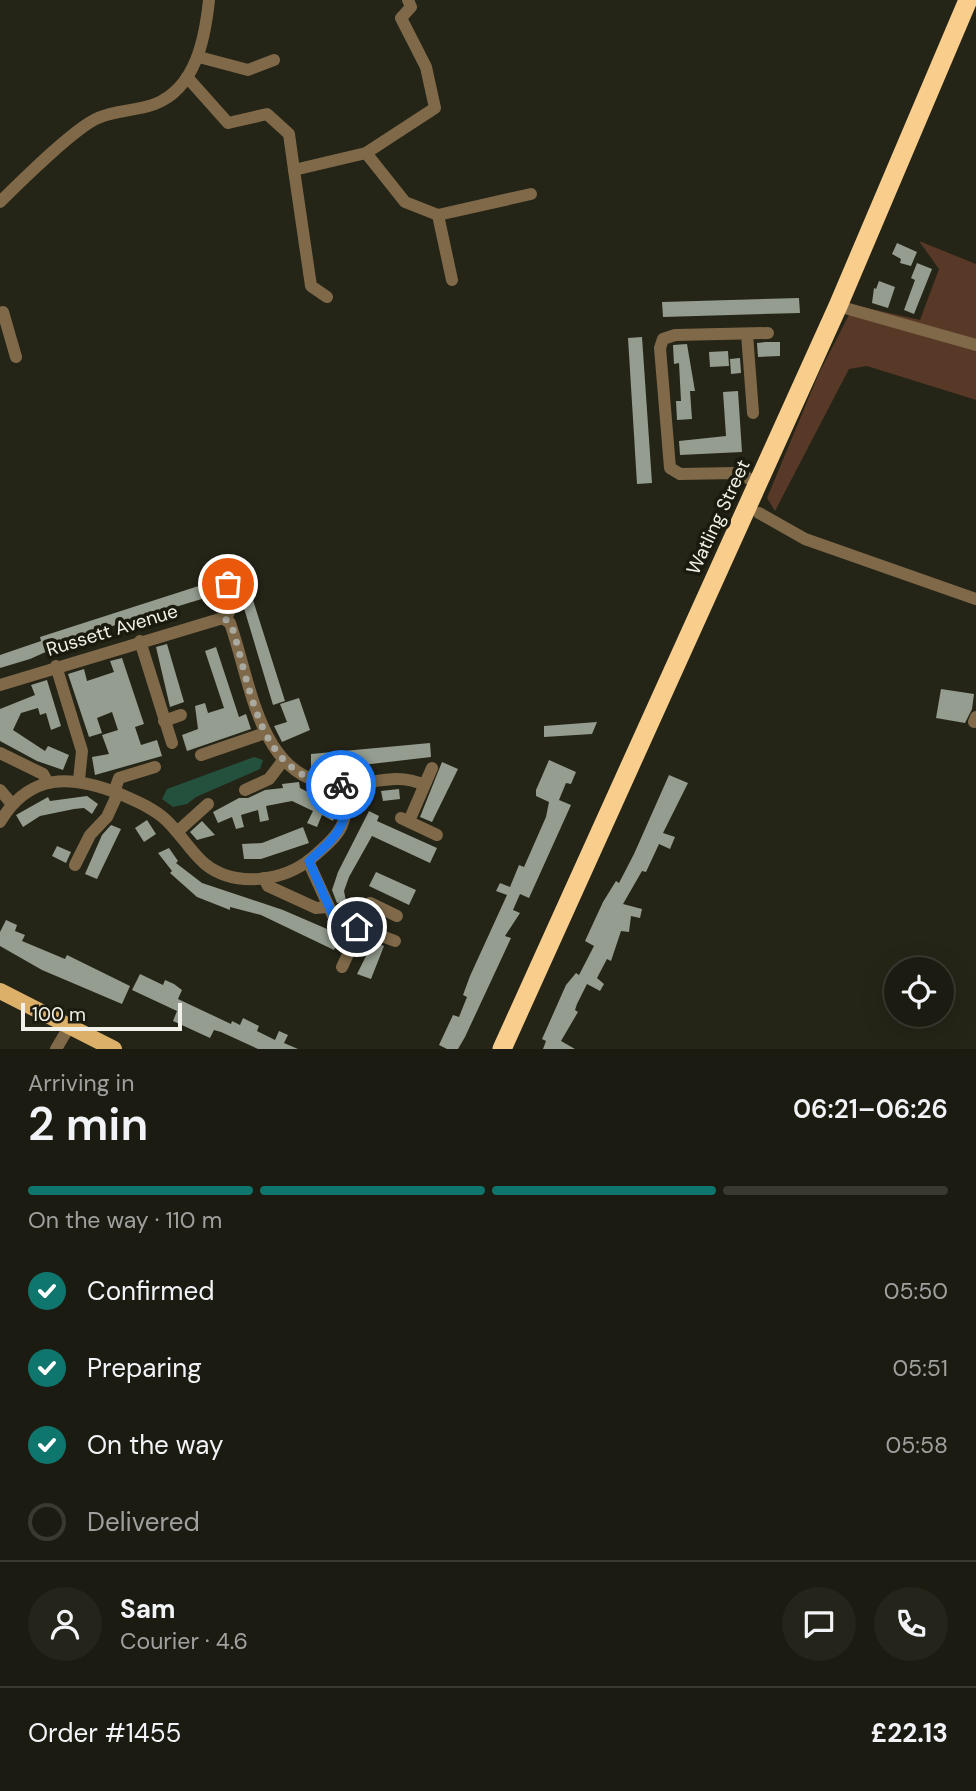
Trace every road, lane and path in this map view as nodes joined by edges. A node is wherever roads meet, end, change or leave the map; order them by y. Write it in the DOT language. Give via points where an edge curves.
graph roads {
  1 [pos="209,0"];
  2 [pos="408,0"];
  3 [pos="968,0"];
  4 [pos="198,57"];
  5 [pos="274,60"];
  6 [pos="187,77"];
  7 [pos="366,153"];
  8 [pos="294,170"];
  9 [pos="531,194"];
  10 [pos="0,202"];
  11 [pos="438,215"];
  12 [pos="452,280"];
  13 [pos="327,297"];
  14 [pos="838,306"];
  15 [pos="3,312"];
  16 [pos="4,329"];
  17 [pos="768,333"];
  18 [pos="747,334"];
  19 [pos="976,345"];
  20 [pos="16,356"];
  21 [pos="753,413"];
  22 [pos="758,484"];
  23 [pos="759,513"];
  24 [pos="223,568"];
  25 [pos="976,599"];
  26 [pos="226,620"];
  27 [pos="140,641"];
  28 [pos="56,666"];
  29 [pos="0,685"];
  30 [pos="181,715"];
  31 [pos="164,721"];
  32 [pos="265,733"];
  33 [pos="172,743"];
  34 [pos="0,753"];
  35 [pos="201,755"];
  36 [pos="282,762"];
  37 [pos="155,767"];
  38 [pos="432,768"];
  39 [pos="79,780"];
  40 [pos="48,783"];
  41 [pos="346,785"];
  42 [pos="424,785"];
  43 [pos="0,790"];
  44 [pos="245,790"];
  45 [pos="116,792"];
  46 [pos="11,803"];
  47 [pos="208,804"];
  48 [pos="0,822"];
  49 [pos="177,832"];
  50 [pos="437,835"];
  51 [pos="309,861"];
  52 [pos="75,865"];
  53 [pos="264,878"];
  54 [pos="327,907"];
  55 [pos="397,916"];
  56 [pos="362,930"];
  57 [pos="395,941"];
  58 [pos="342,967"];
  59 [pos="0,991"];
  60 [pos="69,1027"];
  61 [pos="56,1049"];
  62 [pos="114,1049"];
  63 [pos="502,1049"];
  1 -- 4 [label="street"];
  2 -- 7 [label="street" via="411,7 401,18 426,66 435,108"];
  3 -- 14 [label="highway, Watling Street"];
  4 -- 5 [label="street" via="248,70"];
  4 -- 6 [label="street"];
  6 -- 8 [label="street" via="228,123 267,114 289,134"];
  6 -- 10 [label="street" via="157,104 98,117"];
  7 -- 8 [label="street"];
  7 -- 11 [label="street" via="405,202"];
  8 -- 13 [label="street" via="311,286"];
  9 -- 11 [label="street"];
  11 -- 12 [label="street"];
  14 -- 19 [label="street"];
  14 -- 22 [label="highway, Watling Street"];
  15 -- 16 [label="street"];
  16 -- 20 [label="street"];
  17 -- 18 [label="street"];
  18 -- 21 [label="street"];
  18 -- 22 [label="street" via="663,339 668,461 680,474 728,472"];
  22 -- 63 [label="highway, Watling Street"];
  23 -- 25 [label="street" via="805,539"];
  24 -- 26 [label="street" via="233,600"];
  26 -- 27 [label="street, Russett Avenue"];
  26 -- 32 [label="street"];
  27 -- 28 [label="street, Russett Avenue"];
  27 -- 31 [label="street"];
  28 -- 29 [label="street, Russett Avenue"];
  28 -- 39 [label="street" via="82,751"];
  30 -- 31 [label="street"];
  31 -- 33 [label="street"];
  32 -- 35 [label="street"];
  32 -- 36 [label="street"];
  34 -- 40 [label="street" via="43,774"];
  36 -- 41 [label="street" via="314,781"];
  36 -- 44 [label="street" via="269,779"];
  37 -- 45 [label="street" via="119,778"];
  38 -- 42 [label="street"];
  39 -- 40 [label="street"];
  39 -- 45 [label="street"];
  40 -- 46 [label="street"];
  41 -- 42 [label="street" via="405,778"];
  41 -- 51 [label="street" via="347,815 342,829"];
  42 -- 50 [label="street" via="405,819"];
  43 -- 46 [label="street"];
  45 -- 49 [label="street" via="150,808"];
  45 -- 52 [label="street" via="107,817 90,835"];
  46 -- 48 [label="street"];
  47 -- 49 [label="street"];
  49 -- 53 [label="street" via="215,871 242,880"];
  51 -- 53 [label="street"];
  51 -- 54 [label="street"];
  53 -- 54 [label="street" via="268,886 316,908"];
  54 -- 56 [label="street" via="334,918"];
  55 -- 56 [label="street" via="367,904"];
  56 -- 57 [label="street"];
  56 -- 58 [label="street"];
  59 -- 60 [label="main road"];
  60 -- 61 [label="street"];
  60 -- 62 [label="main road"];
}
